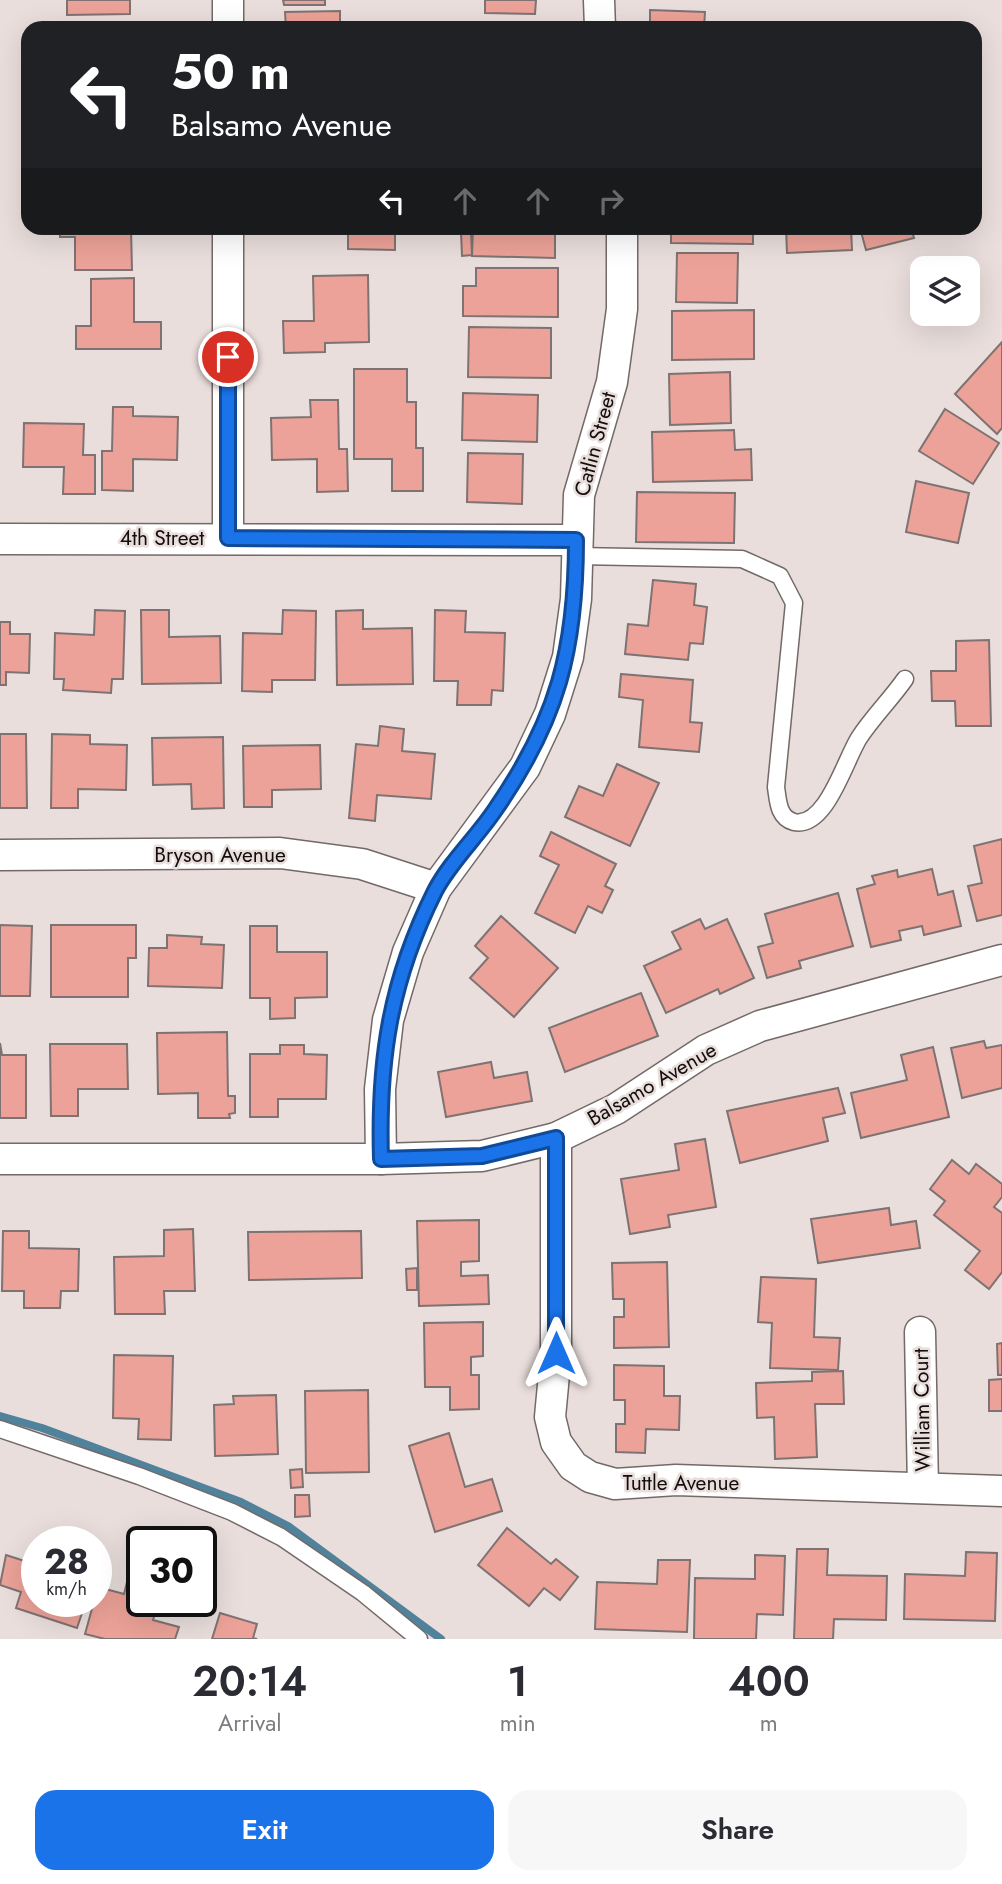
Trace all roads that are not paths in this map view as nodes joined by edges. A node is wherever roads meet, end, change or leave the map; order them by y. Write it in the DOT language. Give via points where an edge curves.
graph roads {
  1 [pos="228,0"];
  2 [pos="599,0"];
  3 [pos="228,21"];
  4 [pos="600,21"];
  5 [pos="228,235"];
  6 [pos="622,235"];
  7 [pos="0,538"];
  8 [pos="228,538"];
  9 [pos="576,548"];
  10 [pos="905,679"];
  11 [pos="0,855"];
  12 [pos="436,888"];
  13 [pos="1002,960"];
  14 [pos="556,1138"];
  15 [pos="0,1159"];
  16 [pos="381,1159"];
  17 [pos="920,1332"];
  18 [pos="0,1429"];
  19 [pos="923,1488"];
  20 [pos="1002,1490"];
  21 [pos="419,1639"];
  1 -- 3 [label="street"];
  2 -- 4 [label="street"];
  5 -- 8 [label="street"];
  6 -- 9 [label="street, Catlin Street" via="622,309 612,382 579,495"];
  7 -- 8 [label="street, 4th Street"];
  8 -- 9 [label="street, 4th Street"];
  9 -- 10 [label="lane, 4th Street" via="742,559 780,576 794,603 776,787 779,807 790,821 803,824 814,818 859,737"];
  9 -- 12 [label="street, Catlin Street" via="576,599 568,657 550,713 525,766"];
  11 -- 12 [label="street, Bryson Avenue" via="280,853 362,864"];
  12 -- 16 [label="street, Catlin Street" via="408,952 388,1020 380,1089"];
  13 -- 14 [label="street, Balsamo Avenue" via="760,1026 706,1050 617,1109"];
  14 -- 16 [label="street, Balsamo Avenue" via="482,1156"];
  14 -- 19 [label="street, Tuttle Avenue" via="556,1353 550,1417 556,1442 573,1466 615,1484 676,1480"];
  15 -- 16 [label="street, Balsamo Avenue"];
  17 -- 19 [label="street, William Court"];
  18 -- 21 [label="lane" via="232,1512 281,1537 363,1593"];
  19 -- 20 [label="street, Tuttle Avenue"];
}
